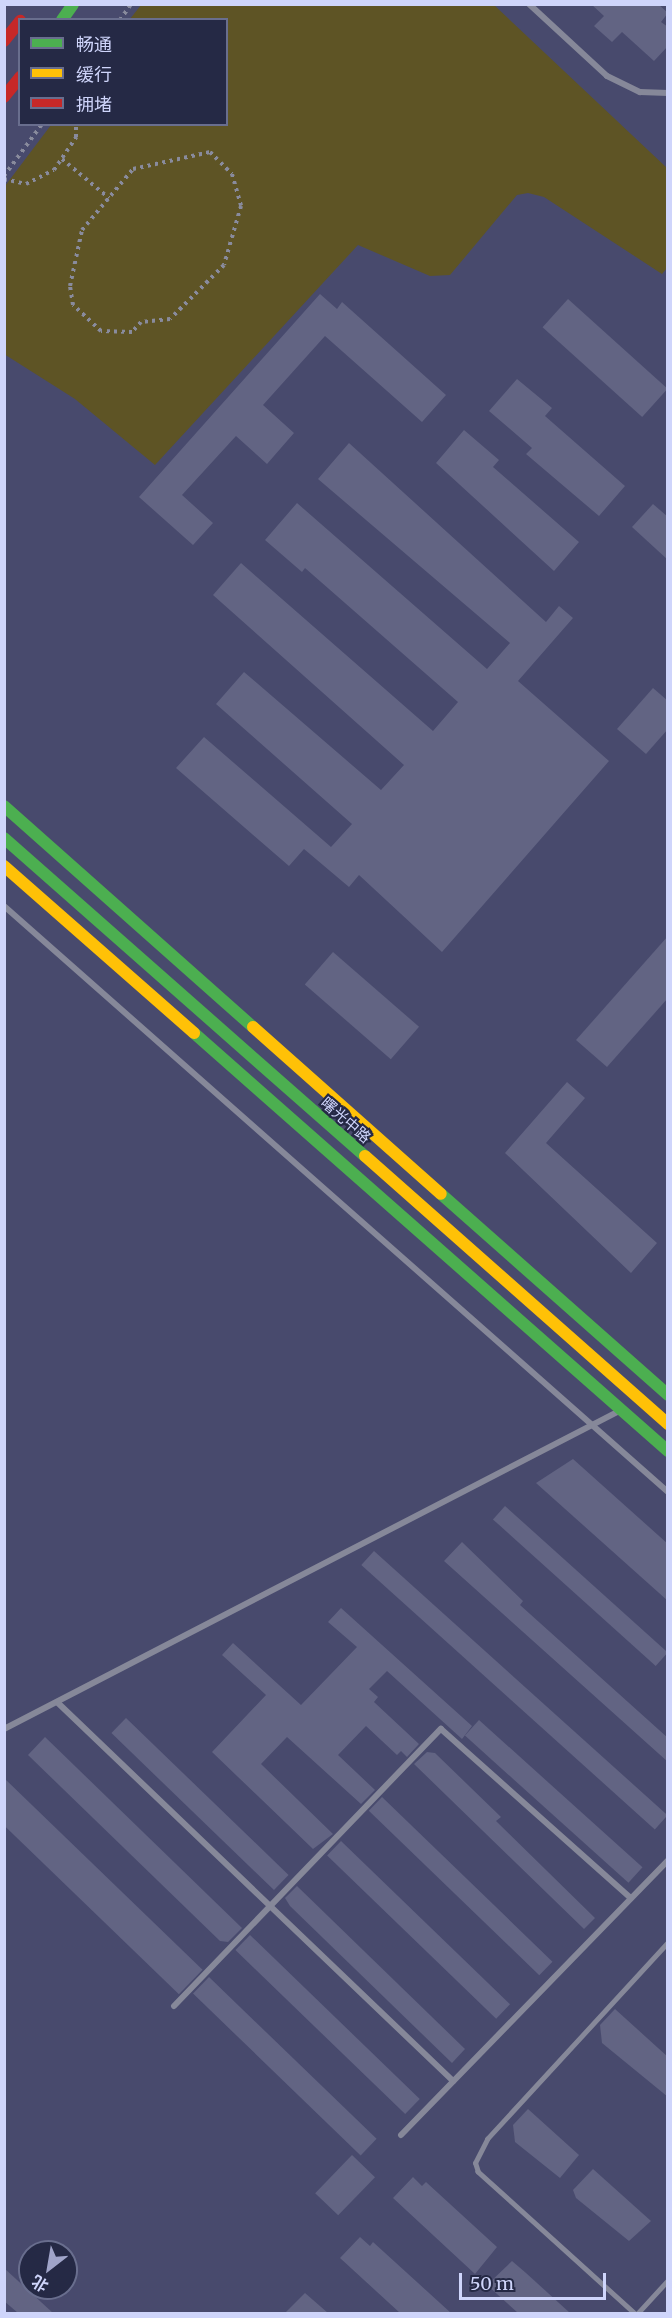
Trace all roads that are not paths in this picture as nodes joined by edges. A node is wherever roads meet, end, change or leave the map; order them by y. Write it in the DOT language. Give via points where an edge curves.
graph roads {
  1 [pos="73,4"];
  2 [pos="529,4"];
  3 [pos="63,18"];
  4 [pos="18,23"];
  5 [pos="4,41"];
  6 [pos="18,80"];
  7 [pos="668,93"];
  8 [pos="4,97"];
  9 [pos="4,806"];
  10 [pos="4,838"];
  11 [pos="4,866"];
  12 [pos="4,906"];
  13 [pos="668,1395"];
  14 [pos="621,1410"];
  15 [pos="668,1424"];
  16 [pos="593,1426"];
  17 [pos="668,1452"];
  18 [pos="668,1492"];
  19 [pos="58,1703"];
  20 [pos="4,1729"];
  21 [pos="668,1860"];
  22 [pos="631,1898"];
  23 [pos="270,1906"];
  24 [pos="668,1942"];
  25 [pos="174,2006"];
  26 [pos="453,2081"];
  27 [pos="402,2135"];
  28 [pos="668,2280"];
  29 [pos="636,2313"];
  1 -- 3 [label="main road"];
  2 -- 7 [label="street" via="607,76 640,92"];
  4 -- 5 [label="main road"];
  6 -- 8 [label="main road"];
  9 -- 13 [label="main road"];
  10 -- 15 [label="main road, 曙光中路"];
  11 -- 14 [label="main road"];
  12 -- 16 [label="street"];
  14 -- 16 [label="street"];
  14 -- 17 [label="main road"];
  16 -- 18 [label="street"];
  16 -- 19 [label="street"];
  19 -- 20 [label="street"];
  19 -- 23 [label="street"];
  21 -- 22 [label="street"];
  22 -- 23 [label="street" via="441,1729"];
  22 -- 26 [label="street"];
  23 -- 25 [label="street"];
  23 -- 26 [label="street"];
  24 -- 29 [label="lane" via="487,2139 475,2163 478,2172"];
  26 -- 27 [label="street"];
  28 -- 29 [label="lane"];
}
